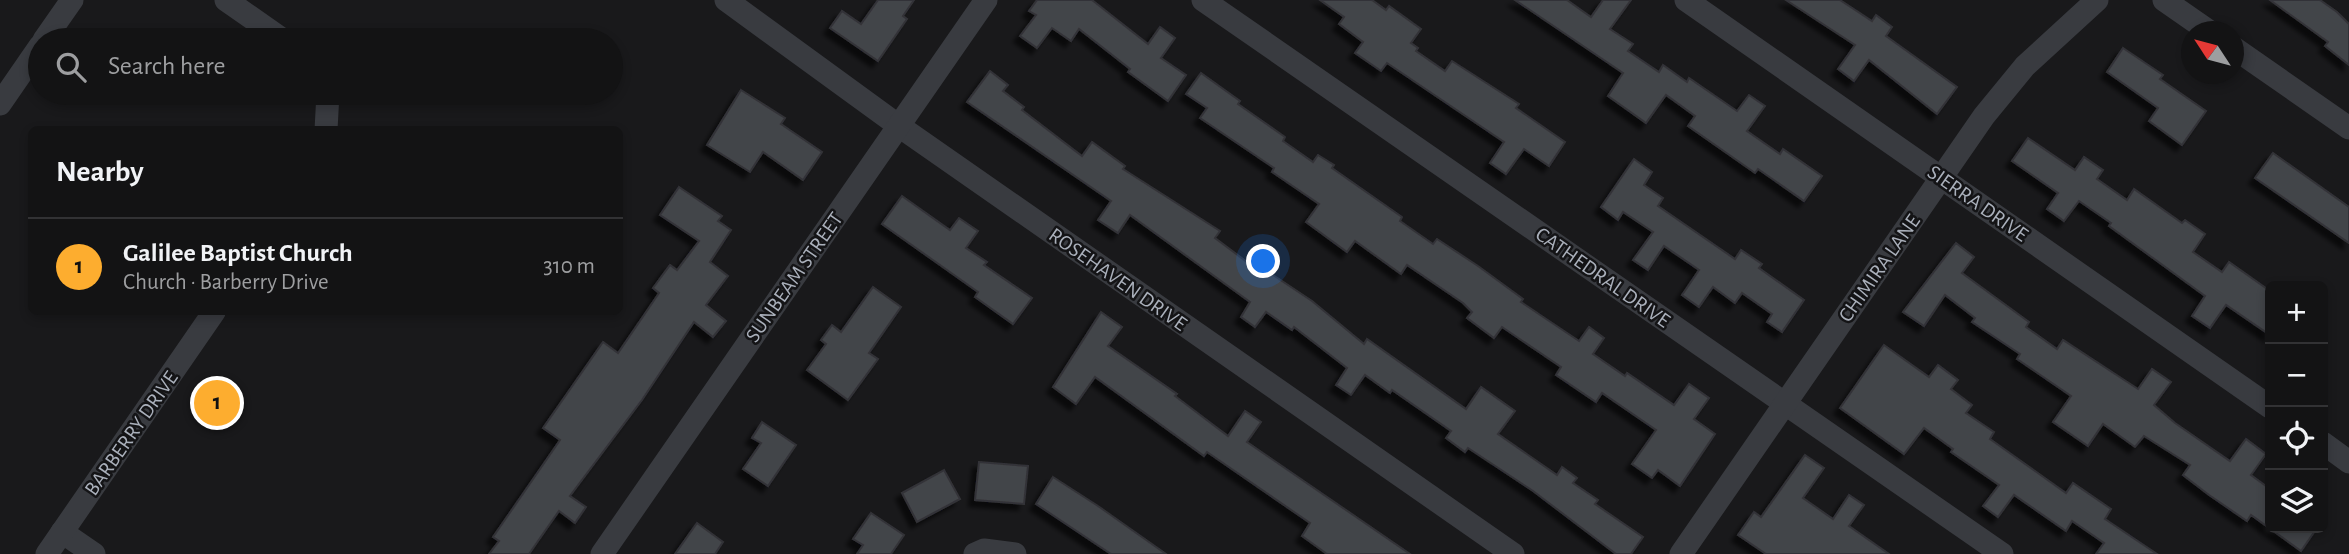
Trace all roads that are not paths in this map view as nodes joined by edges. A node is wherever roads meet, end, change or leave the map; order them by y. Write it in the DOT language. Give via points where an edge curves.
graph roads {
  1 [pos="72,0"];
  2 [pos="226,0"];
  3 [pos="726,0"];
  4 [pos="986,0"];
  5 [pos="1203,0"];
  6 [pos="1686,0"];
  7 [pos="2097,0"];
  8 [pos="2164,0"];
  9 [pos="2194,21"];
  10 [pos="52,28"];
  11 [pos="266,28"];
  12 [pos="2244,55"];
  13 [pos="28,63"];
  14 [pos="0,104"];
  15 [pos="327,105"];
  16 [pos="326,126"];
  17 [pos="899,126"];
  18 [pos="2349,128"];
  19 [pos="1941,177"];
  20 [pos="212,315"];
  21 [pos="1785,403"];
  22 [pos="2265,404"];
  23 [pos="2328,447"];
  24 [pos="2349,462"];
  25 [pos="62,532"];
  26 [pos="47,554"];
  27 [pos="94,554"];
  28 [pos="602,554"];
  29 [pos="975,554"];
  30 [pos="1015,554"];
  31 [pos="1513,554"];
  32 [pos="1681,554"];
  33 [pos="2002,554"];
  1 -- 10 [label="street"];
  2 -- 11 [label="street"];
  3 -- 17 [label="street, ROSEHAVEN DRIVE"];
  4 -- 17 [label="street, SUNBEAM STREET"];
  5 -- 21 [label="street, CATHEDRAL DRIVE"];
  6 -- 19 [label="street, SIERRA DRIVE"];
  7 -- 19 [label="street, CHIMIRA LANE" via="2025,66"];
  8 -- 9 [label="street"];
  12 -- 18 [label="street"];
  13 -- 14 [label="street"];
  15 -- 16 [label="street"];
  17 -- 28 [label="street, SUNBEAM STREET"];
  17 -- 31 [label="street, ROSEHAVEN DRIVE"];
  19 -- 21 [label="street, CHIMIRA LANE"];
  19 -- 22 [label="street, SIERRA DRIVE"];
  20 -- 25 [label="street, BARBERRY DRIVE"];
  21 -- 32 [label="street, CHIMIRA LANE"];
  21 -- 33 [label="street, CATHEDRAL DRIVE"];
  23 -- 24 [label="street"];
  25 -- 26 [label="street, BARBERRY DRIVE"];
  25 -- 27 [label="street"];
  29 -- 30 [label="street" via="984,550"];
}
